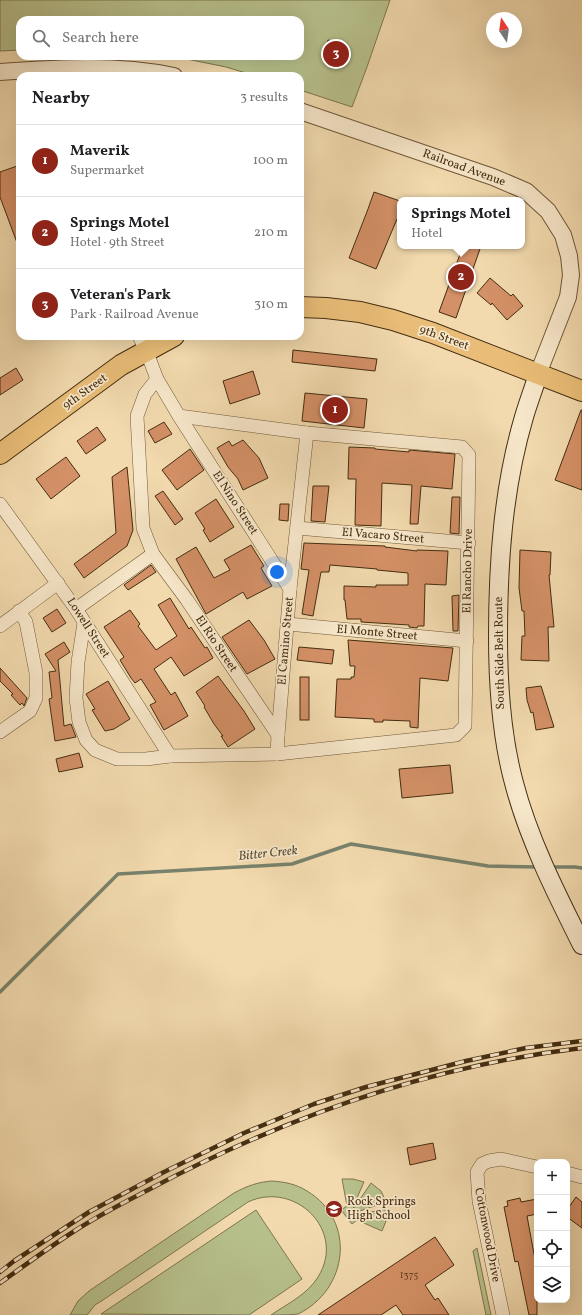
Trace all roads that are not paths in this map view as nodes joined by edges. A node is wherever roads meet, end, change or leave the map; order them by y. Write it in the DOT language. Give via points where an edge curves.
graph roads {
  1 [pos="0,72"];
  2 [pos="48,72"];
  3 [pos="156,72"];
  4 [pos="304,112"];
  5 [pos="304,307"];
  6 [pos="156,340"];
  7 [pos="143,343"];
  8 [pos="538,374"];
  9 [pos="157,379"];
  10 [pos="582,391"];
  11 [pos="179,416"];
  12 [pos="306,433"];
  13 [pos="0,454"];
  14 [pos="0,504"];
  15 [pos="297,528"];
  16 [pos="469,543"];
  17 [pos="153,554"];
  18 [pos="58,583"];
  19 [pos="290,590"];
  20 [pos="76,609"];
  21 [pos="19,612"];
  22 [pos="84,623"];
  23 [pos="288,624"];
  24 [pos="0,626"];
  25 [pos="467,641"];
  26 [pos="0,732"];
  27 [pos="278,735"];
  28 [pos="277,754"];
  29 [pos="170,756"];
  30 [pos="582,945"];
  31 [pos="534,1166"];
  32 [pos="570,1174"];
  33 [pos="582,1176"];
  34 [pos="503,1315"];
  1 -- 2 [label="street"];
  2 -- 3 [label="street" via="101,68"];
  4 -- 8 [label="street, Railroad Avenue" via="493,177 526,191 548,211 563,235 571,275 568,297"];
  5 -- 8 [label="main road, 9th Street" via="360,312 393,320"];
  6 -- 7 [label="main road, 9th Street"];
  7 -- 9 [label="street"];
  7 -- 13 [label="main road, 9th Street" via="121,365"];
  8 -- 10 [label="main road, 9th Street"];
  8 -- 30 [label="main road, South Side Belt Route" via="524,417 505,511 500,556 498,619 500,705 504,740 525,821"];
  9 -- 11 [label="street"];
  9 -- 17 [label="street, El Rio Street" via="145,394 137,416 143,528"];
  11 -- 12 [label="street, El Rancho Drive"];
  11 -- 19 [label="street, El Nino Street"];
  12 -- 15 [label="street, El Camino Street"];
  12 -- 16 [label="street, El Rancho Drive" via="462,447 469,455"];
  14 -- 18 [label="street, Lowell Street"];
  15 -- 16 [label="street, El Vacaro Street"];
  15 -- 19 [label="street, El Camino Street"];
  16 -- 25 [label="street, El Rancho Drive"];
  17 -- 20 [label="street"];
  17 -- 27 [label="street, El Rio Street"];
  18 -- 20 [label="street, Lowell Street"];
  18 -- 21 [label="street"];
  19 -- 23 [label="street, El Camino Street"];
  20 -- 22 [label="street, Lowell Street"];
  21 -- 24 [label="street"];
  21 -- 26 [label="street" via="26,622 32,651 36,674 36,698 30,711"];
  22 -- 29 [label="street, Lowell Street"];
  22 -- 29 [label="street, El Rancho Drive" via="76,698 79,722 86,740 95,750 117,759"];
  23 -- 25 [label="street, El Monte Street"];
  23 -- 27 [label="street, El Camino Street"];
  25 -- 28 [label="street, El Rancho Drive" via="465,726 456,735"];
  27 -- 28 [label="street, El Camino Street"];
  28 -- 29 [label="street, El Rancho Drive"];
  31 -- 34 [label="street, Cottonwood Drive" via="501,1159 482,1164 477,1172 479,1201"];
  32 -- 33 [label="street"];
}
